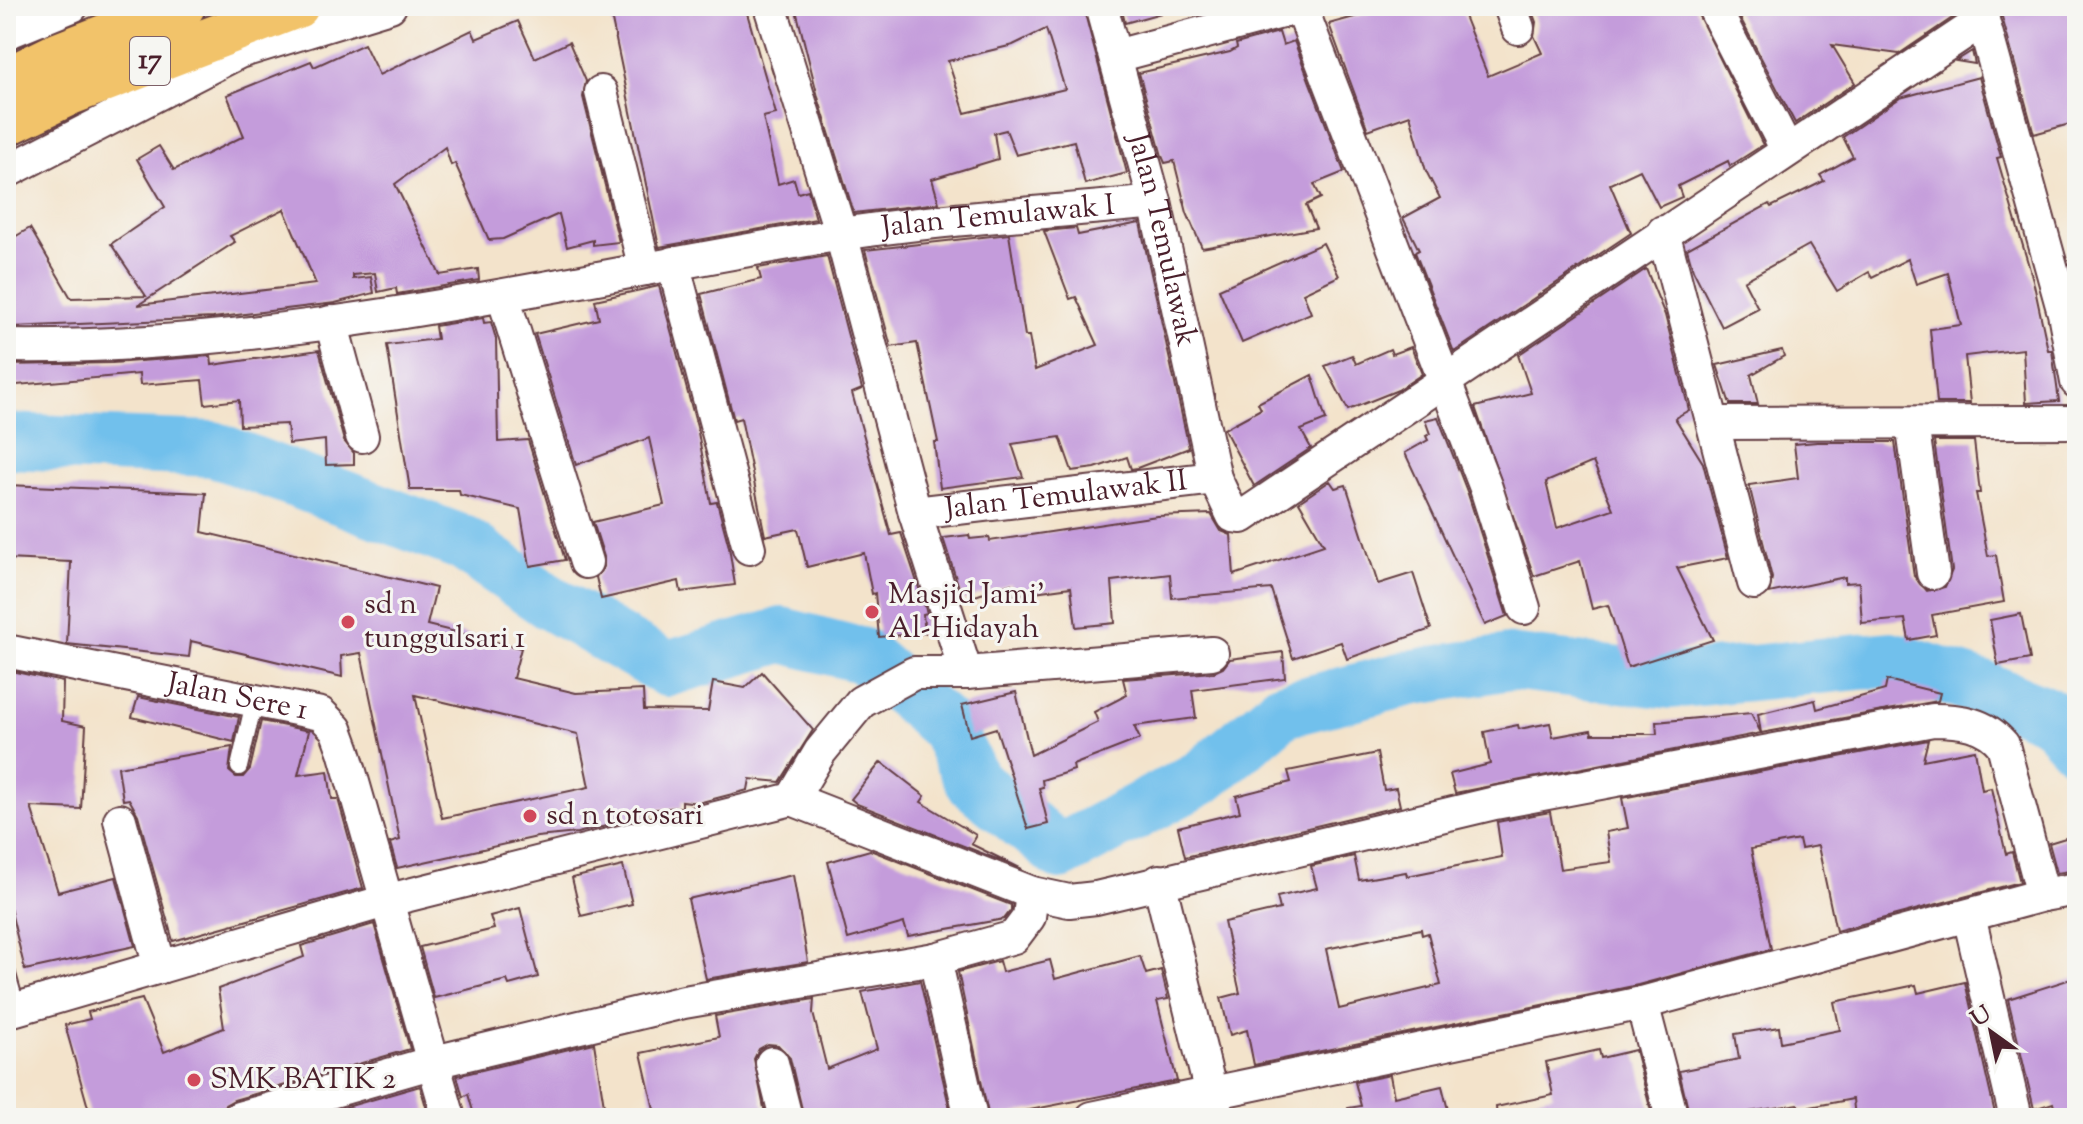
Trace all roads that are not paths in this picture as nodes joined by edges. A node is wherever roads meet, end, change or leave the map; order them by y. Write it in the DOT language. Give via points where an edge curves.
graph roads {
  1 [pos="72,6"];
  2 [pos="183,6"];
  3 [pos="297,6"];
  4 [pos="770,6"];
  5 [pos="1101,6"];
  6 [pos="1303,6"];
  7 [pos="1713,6"];
  8 [pos="379,8"];
  9 [pos="1981,13"];
  10 [pos="6,33"];
  11 [pos="1116,56"];
  12 [pos="6,80"];
  13 [pos="601,92"];
  14 [pos="6,124"];
  15 [pos="1787,150"];
  16 [pos="6,172"];
  17 [pos="1155,202"];
  18 [pos="1663,232"];
  19 [pos="841,234"];
  20 [pos="659,266"];
  21 [pos="503,296"];
  22 [pos="2070,312"];
  23 [pos="331,322"];
  24 [pos="6,346"];
  25 [pos="1443,378"];
  26 [pos="2077,382"];
  27 [pos="2077,422"];
  28 [pos="1715,423"];
  29 [pos="1912,423"];
  30 [pos="362,436"];
  31 [pos="1215,478"];
  32 [pos="915,513"];
  33 [pos="749,548"];
  34 [pos="586,562"];
  35 [pos="1933,573"];
  36 [pos="1754,583"];
  37 [pos="1524,608"];
  38 [pos="6,651"];
  39 [pos="1212,653"];
  40 [pos="966,673"];
  41 [pos="255,698"];
  42 [pos="239,767"];
  43 [pos="792,799"];
  44 [pos="120,820"];
  45 [pos="1159,881"];
  46 [pos="2077,889"];
  47 [pos="1032,893"];
  48 [pos="2043,895"];
  49 [pos="389,900"];
  50 [pos="1969,916"];
  51 [pos="935,959"];
  52 [pos="160,967"];
  53 [pos="6,971"];
  54 [pos="1642,1003"];
  55 [pos="12,1011"];
  56 [pos="434,1062"];
  57 [pos="772,1063"];
  58 [pos="1214,1104"];
  59 [pos="239,1118"];
  60 [pos="449,1118"];
  61 [pos="786,1118"];
  62 [pos="971,1118"];
  63 [pos="1092,1118"];
  64 [pos="1672,1118"];
  65 [pos="2016,1118"];
  1 -- 10 [label="street"];
  2 -- 12 [label="highway, 17"];
  3 -- 14 [label="highway, 17" via="70,93"];
  4 -- 19 [label="street"];
  5 -- 11 [label="street, Jalan Temulawak"];
  6 -- 11 [label="street"];
  6 -- 25 [label="street"];
  7 -- 15 [label="street"];
  8 -- 16 [label="street" via="239,52"];
  9 -- 15 [label="street"];
  9 -- 22 [label="street"];
  11 -- 17 [label="street, Jalan Temulawak"];
  13 -- 20 [label="street"];
  15 -- 18 [label="street"];
  17 -- 19 [label="street, Jalan Temulawak I"];
  17 -- 31 [label="street, Jalan Temulawak"];
  18 -- 25 [label="street"];
  18 -- 28 [label="street"];
  19 -- 20 [label="street, Jalan Temulawak I"];
  19 -- 32 [label="street"];
  20 -- 21 [label="street, Jalan Temulawak I"];
  20 -- 33 [label="street"];
  21 -- 23 [label="street, Jalan Temulawak I"];
  21 -- 34 [label="street"];
  22 -- 26 [label="street"];
  23 -- 24 [label="street, Jalan Temulawak I" via="82,347"];
  23 -- 30 [label="street"];
  25 -- 31 [label="street, Jalan Temulawak" via="1252,513 1233,516"];
  25 -- 37 [label="street" via="1486,488"];
  27 -- 29 [label="street"];
  28 -- 29 [label="street"];
  28 -- 36 [label="street"];
  29 -- 35 [label="street"];
  31 -- 32 [label="street, Jalan Temulawak II"];
  32 -- 40 [label="street"];
  38 -- 41 [label="street, Jalan Sere 1"];
  39 -- 40 [label="street"];
  40 -- 43 [label="street" via="914,673 861,702 820,752"];
  41 -- 42 [label="lane"];
  41 -- 49 [label="street, Jalan Sere 1" via="306,708 336,729"];
  43 -- 47 [label="street"];
  43 -- 49 [label="street"];
  44 -- 52 [label="street"];
  45 -- 47 [label="street" via="1069,901"];
  45 -- 48 [label="street" via="1495,803 1955,720 1977,726 2003,745"];
  45 -- 58 [label="street"];
  46 -- 48 [label="street"];
  47 -- 51 [label="street" via="1029,917 1014,937"];
  48 -- 50 [label="street"];
  49 -- 52 [label="street"];
  49 -- 56 [label="street, Jalan Sere 1"];
  50 -- 54 [label="street"];
  50 -- 65 [label="street"];
  51 -- 56 [label="street" via="684,1002"];
  51 -- 62 [label="street"];
  52 -- 55 [label="street"];
  53 -- 55 [label="lane"];
  54 -- 58 [label="street"];
  54 -- 64 [label="street"];
  56 -- 59 [label="street"];
  56 -- 60 [label="street, Jalan Sere 1"];
  57 -- 61 [label="street"];
  58 -- 63 [label="street"];
}
